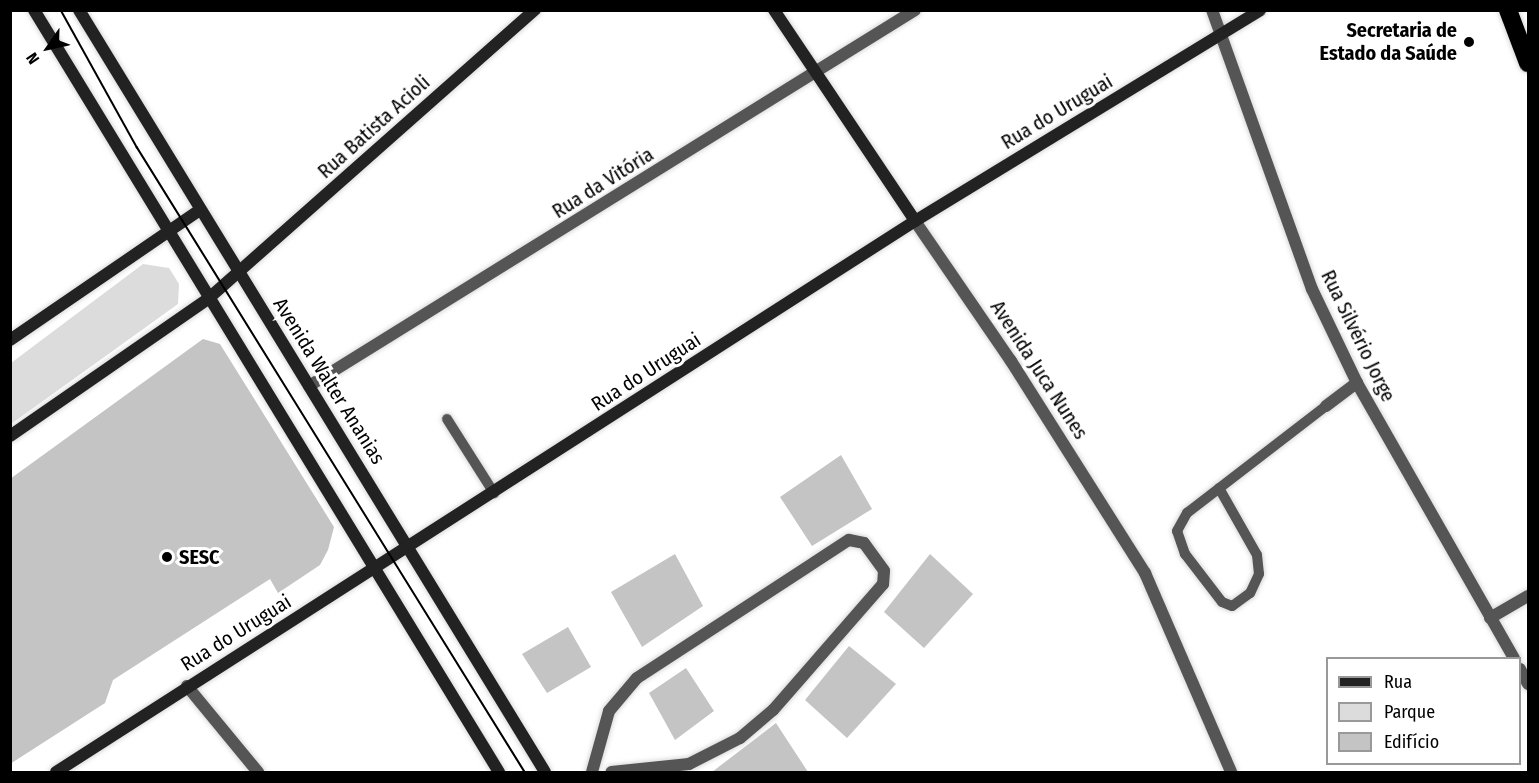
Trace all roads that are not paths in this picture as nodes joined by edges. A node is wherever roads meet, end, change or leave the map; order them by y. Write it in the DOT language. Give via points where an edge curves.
graph roads {
  1 [pos="34,10"];
  2 [pos="79,10"];
  3 [pos="535,10"];
  4 [pos="774,10"];
  5 [pos="915,10"];
  6 [pos="1212,10"];
  7 [pos="1260,10"];
  8 [pos="1508,10"];
  9 [pos="1221,34"];
  10 [pos="1528,63"];
  11 [pos="817,73"];
  12 [pos="200,210"];
  13 [pos="915,221"];
  14 [pos="166,233"];
  15 [pos="239,272"];
  16 [pos="209,298"];
  17 [pos="10,340"];
  18 [pos="1357,383"];
  19 [pos="309,386"];
  20 [pos="1326,406"];
  21 [pos="447,419"];
  22 [pos="10,436"];
  23 [pos="1220,488"];
  24 [pos="494,493"];
  25 [pos="409,548"];
  26 [pos="377,569"];
  27 [pos="1528,596"];
  28 [pos="1490,618"];
  29 [pos="1513,657"];
  30 [pos="187,686"];
  31 [pos="56,772"];
  32 [pos="258,772"];
  33 [pos="499,772"];
  34 [pos="545,772"];
  35 [pos="592,772"];
  36 [pos="611,772"];
  37 [pos="1231,772"];
  1 -- 14 [label="street"];
  2 -- 12 [label="street, Avenida Walter Ananias"];
  3 -- 15 [label="street, Rua Batista Acioli"];
  4 -- 11 [label="street, Avenida Juca Nunes"];
  5 -- 11 [label="street, Rua da Vitória"];
  6 -- 9 [label="street, Rua Silvério Jorge"];
  7 -- 9 [label="street, Rua do Uruguai"];
  8 -- 10 [label="highway"];
  9 -- 13 [label="street, Rua do Uruguai"];
  9 -- 18 [label="street, Rua Silvério Jorge" via="1312,289"];
  11 -- 13 [label="street, Avenida Juca Nunes"];
  11 -- 19 [label="street, Rua da Vitória"];
  12 -- 14 [label="street"];
  12 -- 15 [label="street, Avenida Walter Ananias"];
  13 -- 24 [label="street, Rua do Uruguai"];
  13 -- 37 [label="street, Avenida Juca Nunes" via="1011,361 1145,573"];
  14 -- 16 [label="street"];
  14 -- 17 [label="street"];
  15 -- 16 [label="street, Rua Batista Acioli"];
  15 -- 19 [label="street, Avenida Walter Ananias"];
  16 -- 22 [label="street, Rua Batista Acioli"];
  16 -- 26 [label="street"];
  18 -- 20 [label="street"];
  18 -- 28 [label="street, Rua Silvério Jorge"];
  19 -- 25 [label="street, Avenida Walter Ananias"];
  20 -- 23 [label="lane"];
  21 -- 24 [label="lane"];
  23 -- 23 [label="lane" via="1187,513 1176,531 1185,554 1222,602 1232,606 1250,593 1259,574 1257,555"];
  24 -- 25 [label="street, Rua do Uruguai"];
  25 -- 26 [label="street, Rua do Uruguai"];
  25 -- 34 [label="street, Avenida Walter Ananias"];
  26 -- 30 [label="street, Rua do Uruguai"];
  26 -- 33 [label="street"];
  27 -- 28 [label="street"];
  28 -- 29 [label="street, Rua Silvério Jorge"];
  30 -- 31 [label="street, Rua do Uruguai"];
  30 -- 32 [label="street"];
  35 -- 36 [label="street" via="609,711 637,678 849,540 864,543 884,571 884,584 773,710 740,738 688,764"];
}
